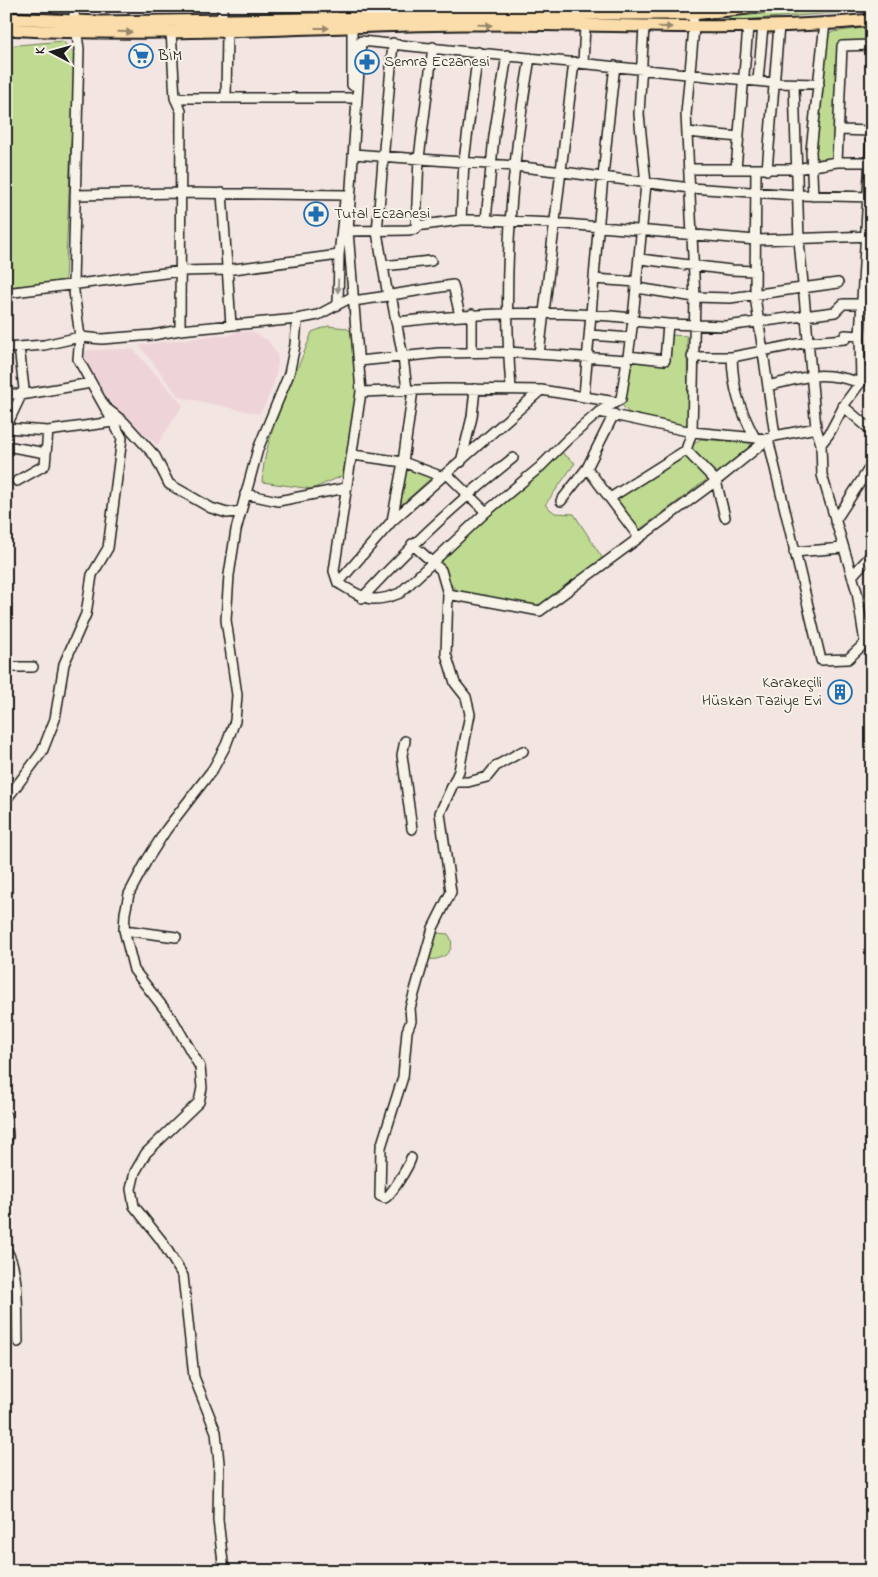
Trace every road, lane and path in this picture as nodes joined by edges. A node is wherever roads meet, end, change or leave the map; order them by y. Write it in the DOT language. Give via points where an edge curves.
graph roads {
  1 [pos="73,6"];
  2 [pos="223,6"];
  3 [pos="334,6"];
  4 [pos="767,6"];
  5 [pos="721,9"];
  6 [pos="457,10"];
  7 [pos="692,10"];
  8 [pos="419,11"];
  9 [pos="521,15"];
  10 [pos="6,18"];
  11 [pos="333,18"];
  12 [pos="872,20"];
  13 [pos="824,22"];
  14 [pos="75,25"];
  15 [pos="224,25"];
  16 [pos="359,25"];
  17 [pos="585,26"];
  18 [pos="644,26"];
  19 [pos="763,26"];
  20 [pos="779,26"];
  21 [pos="721,27"];
  22 [pos="748,27"];
  23 [pos="694,28"];
  24 [pos="6,30"];
  25 [pos="171,31"];
  26 [pos="361,41"];
  27 [pos="393,43"];
  28 [pos="872,45"];
  29 [pos="433,47"];
  30 [pos="478,52"];
  31 [pos="507,55"];
  32 [pos="530,58"];
  33 [pos="574,62"];
  34 [pos="583,63"];
  35 [pos="615,66"];
  36 [pos="640,68"];
  37 [pos="690,74"];
  38 [pos="744,79"];
  39 [pos="758,80"];
  40 [pos="775,83"];
  41 [pos="794,84"];
  42 [pos="819,84"];
  43 [pos="175,98"];
  44 [pos="226,98"];
  45 [pos="351,98"];
  46 [pos="871,127"];
  47 [pos="840,130"];
  48 [pos="687,132"];
  49 [pos="739,137"];
  50 [pos="353,154"];
  51 [pos="382,156"];
  52 [pos="419,158"];
  53 [pos="464,161"];
  54 [pos="838,162"];
  55 [pos="870,162"];
  56 [pos="492,165"];
  57 [pos="813,165"];
  58 [pos="515,166"];
  59 [pos="690,169"];
  60 [pos="736,169"];
  61 [pos="756,169"];
  62 [pos="796,169"];
  63 [pos="767,170"];
  64 [pos="559,172"];
  65 [pos="602,178"];
  66 [pos="646,184"];
  67 [pos="690,188"];
  68 [pos="179,193"];
  69 [pos="222,193"];
  70 [pos="757,193"];
  71 [pos="75,195"];
  72 [pos="345,195"];
  73 [pos="796,196"];
  74 [pos="813,196"];
  75 [pos="869,197"];
  76 [pos="461,220"];
  77 [pos="486,220"];
  78 [pos="510,221"];
  79 [pos="553,223"];
  80 [pos="416,226"];
  81 [pos="600,227"];
  82 [pos="348,231"];
  83 [pos="377,232"];
  84 [pos="643,232"];
  85 [pos="692,236"];
  86 [pos="868,236"];
  87 [pos="756,240"];
  88 [pos="799,240"];
  89 [pos="339,255"];
  90 [pos="640,259"];
  91 [pos="431,262"];
  92 [pos="383,266"];
  93 [pos="692,266"];
  94 [pos="868,267"];
  95 [pos="226,270"];
  96 [pos="755,270"];
  97 [pos="181,271"];
  98 [pos="594,279"];
  99 [pos="838,283"];
  100 [pos="73,284"];
  101 [pos="637,285"];
  102 [pos="804,288"];
  103 [pos="6,294"];
  104 [pos="389,296"];
  105 [pos="755,296"];
  106 [pos="695,297"];
  107 [pos="352,299"];
  108 [pos="338,304"];
  109 [pos="861,304"];
  110 [pos="872,304"];
  111 [pos="507,312"];
  112 [pos="472,314"];
  113 [pos="543,314"];
  114 [pos="592,314"];
  115 [pos="804,315"];
  116 [pos="460,316"];
  117 [pos="297,319"];
  118 [pos="633,319"];
  119 [pos="396,322"];
  120 [pos="758,322"];
  121 [pos="668,324"];
  122 [pos="231,325"];
  123 [pos="695,326"];
  124 [pos="180,330"];
  125 [pos="590,335"];
  126 [pos="860,336"];
  127 [pos="80,337"];
  128 [pos="631,338"];
  129 [pos="808,342"];
  130 [pos="19,347"];
  131 [pos="6,348"];
  132 [pos="472,352"];
  133 [pos="508,352"];
  134 [pos="763,353"];
  135 [pos="539,354"];
  136 [pos="588,356"];
  137 [pos="403,357"];
  138 [pos="692,357"];
  139 [pos="732,357"];
  140 [pos="628,358"];
  141 [pos="359,361"];
  142 [pos="872,367"];
  143 [pos="811,375"];
  144 [pos="860,383"];
  145 [pos="91,384"];
  146 [pos="768,386"];
  147 [pos="511,388"];
  148 [pos="410,390"];
  149 [pos="475,390"];
  150 [pos="541,390"];
  151 [pos="361,392"];
  152 [pos="6,393"];
  153 [pos="21,395"];
  154 [pos="584,395"];
  155 [pos="616,402"];
  156 [pos="844,406"];
  157 [pos="104,407"];
  158 [pos="599,412"];
  159 [pos="614,414"];
  160 [pos="113,422"];
  161 [pos="6,427"];
  162 [pos="816,428"];
  163 [pos="48,431"];
  164 [pos="872,431"];
  165 [pos="692,432"];
  166 [pos="755,438"];
  167 [pos="771,438"];
  168 [pos="821,444"];
  169 [pos="6,446"];
  170 [pos="686,450"];
  171 [pos="46,453"];
  172 [pos="353,455"];
  173 [pos="513,458"];
  174 [pos="402,462"];
  175 [pos="461,462"];
  176 [pos="872,464"];
  177 [pos="587,468"];
  178 [pos="445,475"];
  179 [pos="17,481"];
  180 [pos="716,481"];
  181 [pos="346,488"];
  182 [pos="245,494"];
  183 [pos="468,494"];
  184 [pos="610,498"];
  185 [pos="561,501"];
  186 [pos="241,511"];
  187 [pos="486,512"];
  188 [pos="725,517"];
  189 [pos="392,521"];
  190 [pos="835,521"];
  191 [pos="638,536"];
  192 [pos="412,544"];
  193 [pos="843,548"];
  194 [pos="794,552"];
  195 [pos="872,554"];
  196 [pos="431,563"];
  197 [pos="852,576"];
  198 [pos="338,583"];
  199 [pos="448,594"];
  200 [pos="362,598"];
  201 [pos="6,667"];
  202 [pos="33,667"];
  203 [pos="405,741"];
  204 [pos="523,751"];
  205 [pos="454,782"];
  206 [pos="6,800"];
  207 [pos="412,829"];
  208 [pos="124,930"];
  209 [pos="176,937"];
  210 [pos="6,1116"];
  211 [pos="6,1143"];
  212 [pos="410,1158"];
  213 [pos="6,1250"];
  214 [pos="18,1342"];
  215 [pos="224,1571"];
  1 -- 14 [label="street"];
  2 -- 15 [label="street"];
  3 -- 11 [label="street"];
  4 -- 5 [label="main road"];
  5 -- 7 [label="main road"];
  5 -- 21 [label="street"];
  6 -- 8 [label="main road"];
  6 -- 9 [label="main road"];
  7 -- 9 [label="main road"];
  7 -- 23 [label="street"];
  8 -- 16 [label="main road"];
  16 -- 9 [label="main road, one-way" via="458,24"];
  9 -- 17 [label="main road"];
  10 -- 14 [label="main road"];
  11 -- 15 [label="main road"];
  11 -- 16 [label="main road"];
  12 -- 13 [label="main road"];
  13 -- 20 [label="main road"];
  13 -- 42 [label="street"];
  14 -- 15 [label="main road" via="99,22"];
  14 -- 24 [label="main road"];
  14 -- 25 [label="main road, one-way"];
  14 -- 71 [label="street" via="79,49"];
  15 -- 16 [label="main road, one-way"];
  15 -- 25 [label="main road"];
  15 -- 44 [label="street"];
  16 -- 26 [label="street"];
  16 -- 45 [label="street"];
  17 -- 18 [label="main road"];
  17 -- 34 [label="street"];
  18 -- 23 [label="main road, one-way"];
  18 -- 36 [label="street"];
  19 -- 20 [label="main road"];
  19 -- 22 [label="main road"];
  19 -- 39 [label="street"];
  20 -- 40 [label="street"];
  21 -- 22 [label="main road"];
  21 -- 23 [label="main road"];
  22 -- 38 [label="street"];
  23 -- 37 [label="street"];
  25 -- 43 [label="street"];
  26 -- 27 [label="street"];
  26 -- 50 [label="street"];
  27 -- 29 [label="street"];
  27 -- 51 [label="street"];
  28 -- 47 [label="street" via="842,46"];
  29 -- 30 [label="street"];
  29 -- 52 [label="street"];
  30 -- 31 [label="street"];
  30 -- 53 [label="street"];
  31 -- 32 [label="street"];
  31 -- 56 [label="street"];
  32 -- 33 [label="street"];
  32 -- 58 [label="street"];
  33 -- 34 [label="street"];
  33 -- 64 [label="street"];
  34 -- 35 [label="street"];
  35 -- 36 [label="street"];
  35 -- 65 [label="street"];
  36 -- 37 [label="street"];
  36 -- 66 [label="street" via="639,114"];
  37 -- 38 [label="street"];
  37 -- 48 [label="street"];
  38 -- 39 [label="street"];
  38 -- 49 [label="street"];
  39 -- 40 [label="street"];
  40 -- 41 [label="street"];
  40 -- 63 [label="street"];
  41 -- 42 [label="street"];
  41 -- 62 [label="street"];
  42 -- 57 [label="street" via="811,151"];
  43 -- 44 [label="street"];
  43 -- 68 [label="street" via="181,111"];
  44 -- 45 [label="street"];
  45 -- 72 [label="street"];
  46 -- 47 [label="street"];
  46 -- 55 [label="street"];
  47 -- 54 [label="street"];
  48 -- 49 [label="street"];
  48 -- 59 [label="street"];
  49 -- 60 [label="street"];
  50 -- 51 [label="street"];
  50 -- 82 [label="street"];
  51 -- 52 [label="street"];
  51 -- 83 [label="street"];
  52 -- 53 [label="street"];
  52 -- 80 [label="street"];
  53 -- 56 [label="street"];
  53 -- 76 [label="street"];
  54 -- 55 [label="street"];
  54 -- 57 [label="street"];
  55 -- 75 [label="street"];
  56 -- 58 [label="street"];
  56 -- 77 [label="street"];
  57 -- 62 [label="street"];
  57 -- 74 [label="street"];
  58 -- 64 [label="street"];
  58 -- 78 [label="street"];
  59 -- 60 [label="street"];
  59 -- 67 [label="street"];
  60 -- 61 [label="street"];
  61 -- 63 [label="street"];
  61 -- 70 [label="street"];
  62 -- 63 [label="street"];
  62 -- 73 [label="street"];
  64 -- 65 [label="street"];
  64 -- 79 [label="street"];
  65 -- 66 [label="street"];
  65 -- 81 [label="street"];
  66 -- 67 [label="street"];
  66 -- 84 [label="street"];
  67 -- 70 [label="street"];
  67 -- 85 [label="street"];
  68 -- 69 [label="street"];
  68 -- 71 [label="street"];
  68 -- 97 [label="street"];
  69 -- 72 [label="street"];
  69 -- 95 [label="street"];
  70 -- 73 [label="street"];
  70 -- 87 [label="street"];
  71 -- 100 [label="street"];
  72 -- 89 [label="street"];
  73 -- 74 [label="street"];
  73 -- 88 [label="street"];
  74 -- 75 [label="street"];
  75 -- 86 [label="street"];
  76 -- 77 [label="street"];
  76 -- 80 [label="street"];
  77 -- 78 [label="street"];
  78 -- 79 [label="street"];
  78 -- 111 [label="street"];
  79 -- 81 [label="street"];
  79 -- 113 [label="street"];
  80 -- 83 [label="street" via="416,229"];
  81 -- 84 [label="street"];
  81 -- 98 [label="street"];
  82 -- 83 [label="street"];
  82 -- 107 [label="street"];
  83 -- 92 [label="street"];
  84 -- 85 [label="street"];
  84 -- 90 [label="street"];
  85 -- 87 [label="street"];
  85 -- 93 [label="street"];
  86 -- 88 [label="street"];
  86 -- 94 [label="street"];
  87 -- 88 [label="street"];
  87 -- 96 [label="street"];
  88 -- 102 [label="street"];
  89 -- 95 [label="street"];
  89 -- 108 [label="street, one-way"];
  90 -- 93 [label="street"];
  90 -- 101 [label="street"];
  91 -- 92 [label="street"];
  92 -- 104 [label="street"];
  93 -- 96 [label="street"];
  93 -- 106 [label="street"];
  94 -- 109 [label="street"];
  95 -- 97 [label="street"];
  95 -- 122 [label="street"];
  96 -- 105 [label="street"];
  97 -- 100 [label="street"];
  97 -- 124 [label="street"];
  98 -- 101 [label="street"];
  98 -- 114 [label="street"];
  99 -- 102 [label="street"];
  100 -- 103 [label="street"];
  100 -- 127 [label="street"];
  101 -- 106 [label="street"];
  101 -- 118 [label="street"];
  102 -- 105 [label="street"];
  102 -- 115 [label="street"];
  104 -- 107 [label="street"];
  104 -- 116 [label="street" via="453,285"];
  104 -- 119 [label="street"];
  105 -- 106 [label="street"];
  105 -- 120 [label="street"];
  106 -- 123 [label="street"];
  107 -- 108 [label="street"];
  107 -- 141 [label="street"];
  108 -- 117 [label="street" via="318,314"];
  109 -- 110 [label="street"];
  109 -- 115 [label="street" via="843,304 835,312"];
  109 -- 126 [label="street"];
  111 -- 112 [label="street"];
  111 -- 113 [label="street"];
  111 -- 133 [label="street"];
  112 -- 116 [label="street"];
  112 -- 132 [label="street"];
  113 -- 114 [label="street"];
  113 -- 135 [label="street"];
  114 -- 118 [label="street"];
  114 -- 125 [label="street"];
  115 -- 120 [label="street"];
  115 -- 129 [label="street"];
  116 -- 119 [label="street"];
  117 -- 122 [label="street"];
  117 -- 182 [label="street" via="289,374 258,449"];
  118 -- 121 [label="street"];
  118 -- 128 [label="street"];
  119 -- 137 [label="street"];
  120 -- 123 [label="street"];
  120 -- 134 [label="street"];
  121 -- 123 [label="street"];
  121 -- 140 [label="street" via="665,360"];
  122 -- 124 [label="street"];
  123 -- 138 [label="street"];
  124 -- 127 [label="street" via="102,339"];
  125 -- 128 [label="street"];
  125 -- 136 [label="street"];
  126 -- 129 [label="street" via="845,335 845,339"];
  126 -- 144 [label="street"];
  127 -- 130 [label="street"];
  127 -- 145 [label="street" via="78,359"];
  128 -- 140 [label="street"];
  129 -- 134 [label="street"];
  129 -- 143 [label="street"];
  130 -- 131 [label="street"];
  130 -- 153 [label="street" via="24,377"];
  132 -- 133 [label="street"];
  132 -- 137 [label="street"];
  133 -- 135 [label="street"];
  133 -- 147 [label="street"];
  134 -- 139 [label="street"];
  134 -- 146 [label="street"];
  135 -- 136 [label="street"];
  136 -- 140 [label="street"];
  136 -- 154 [label="street"];
  137 -- 141 [label="street"];
  137 -- 148 [label="street"];
  138 -- 139 [label="street"];
  138 -- 165 [label="street"];
  139 -- 166 [label="street" via="732,383"];
  140 -- 155 [label="street" via="621,399"];
  141 -- 151 [label="street"];
  142 -- 144 [label="street"];
  143 -- 144 [label="street" via="836,375"];
  143 -- 146 [label="street"];
  143 -- 162 [label="street"];
  144 -- 156 [label="street"];
  145 -- 153 [label="street"];
  145 -- 157 [label="street"];
  146 -- 167 [label="street"];
  147 -- 149 [label="street"];
  147 -- 150 [label="street"];
  148 -- 149 [label="street"];
  148 -- 151 [label="street"];
  148 -- 174 [label="street"];
  149 -- 175 [label="street"];
  150 -- 154 [label="street"];
  150 -- 175 [label="street"];
  151 -- 172 [label="street"];
  152 -- 153 [label="street"];
  153 -- 161 [label="street"];
  154 -- 155 [label="street"];
  155 -- 158 [label="street"];
  156 -- 164 [label="street"];
  156 -- 168 [label="street"];
  157 -- 160 [label="street"];
  157 -- 186 [label="street" via="124,422 156,456 169,484 210,508 227,513"];
  158 -- 159 [label="street"];
  158 -- 187 [label="street"];
  159 -- 165 [label="street"];
  159 -- 177 [label="street"];
  160 -- 163 [label="street"];
  160 -- 206 [label="street" via="122,438 108,548 92,575 86,614 64,664 55,719 42,752"];
  161 -- 163 [label="street"];
  162 -- 167 [label="street"];
  162 -- 168 [label="street"];
  163 -- 171 [label="street"];
  165 -- 166 [label="street"];
  165 -- 170 [label="street"];
  166 -- 167 [label="street"];
  167 -- 180 [label="street"];
  167 -- 194 [label="street"];
  168 -- 190 [label="street" via="822,475"];
  169 -- 171 [label="street"];
  170 -- 180 [label="street"];
  170 -- 184 [label="street"];
  171 -- 179 [label="street" via="45,465"];
  172 -- 174 [label="street"];
  172 -- 181 [label="street"];
  173 -- 183 [label="street"];
  174 -- 178 [label="street"];
  174 -- 189 [label="street"];
  175 -- 178 [label="street"];
  176 -- 190 [label="street"];
  177 -- 184 [label="street"];
  177 -- 185 [label="street"];
  178 -- 183 [label="street"];
  178 -- 189 [label="street"];
  180 -- 188 [label="street"];
  180 -- 191 [label="street"];
  181 -- 182 [label="street" via="278,501"];
  181 -- 198 [label="street" via="334,571"];
  182 -- 186 [label="street"];
  183 -- 187 [label="street"];
  183 -- 192 [label="street"];
  184 -- 191 [label="street"];
  186 -- 208 [label="street" via="229,575 226,620 238,695 235,721 213,769 166,830 129,894"];
  187 -- 196 [label="street"];
  189 -- 198 [label="street"];
  190 -- 193 [label="street"];
  191 -- 199 [label="street" via="540,611"];
  192 -- 196 [label="street"];
  192 -- 200 [label="street"];
  193 -- 194 [label="street"];
  193 -- 197 [label="street"];
  194 -- 197 [label="street" via="821,660 848,659 866,643"];
  195 -- 197 [label="street"];
  196 -- 199 [label="street" via="441,570"];
  196 -- 200 [label="street" via="400,593 384,600"];
  198 -- 200 [label="street"];
  199 -- 205 [label="street" via="446,654 455,683 466,697 470,714 465,749"];
  201 -- 202 [label="street"];
  203 -- 207 [label="street" via="402,755"];
  204 -- 205 [label="street" via="496,766 487,778"];
  205 -- 212 [label="street" via="440,813 451,892 433,928 410,1008 403,1077 381,1147 380,1196 390,1195 409,1167"];
  208 -- 209 [label="street"];
  208 -- 215 [label="street" via="134,970 173,1020 200,1067 202,1088 199,1102 146,1154 135,1172 131,1189 134,1206 161,1240 183,1276 194,1377 216,1432 220,1463 218,1520"];
  210 -- 211 [label="street"];
  213 -- 214 [label="street" via="15,1286"];
}
